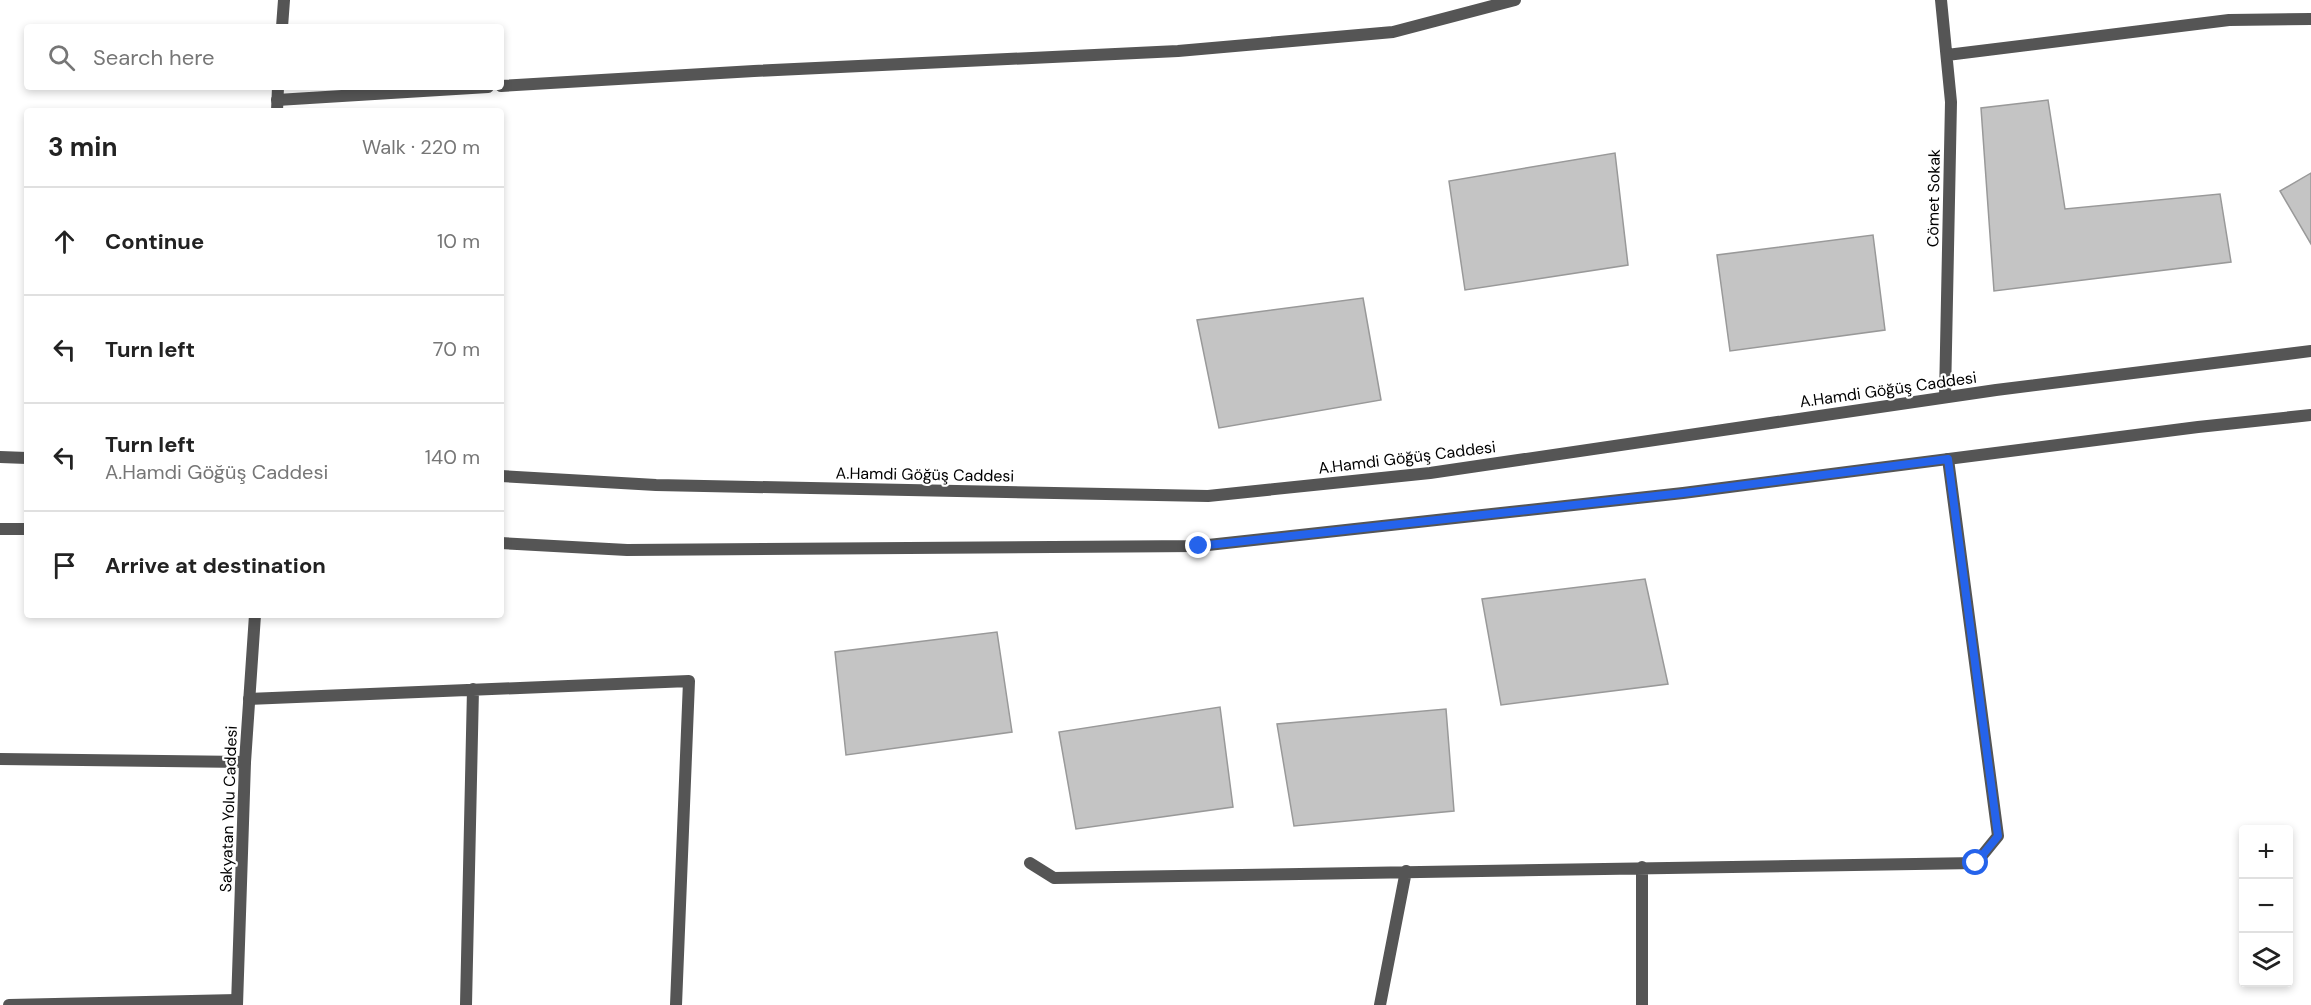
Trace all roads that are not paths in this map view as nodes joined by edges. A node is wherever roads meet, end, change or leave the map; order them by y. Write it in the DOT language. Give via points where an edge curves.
graph roads {
  1 [pos="284,0"];
  2 [pos="1515,0"];
  3 [pos="1941,0"];
  4 [pos="2311,19"];
  5 [pos="282,24"];
  6 [pos="1947,55"];
  7 [pos="504,86"];
  8 [pos="436,90"];
  9 [pos="277,99"];
  10 [pos="2311,351"];
  11 [pos="1945,397"];
  12 [pos="2311,415"];
  13 [pos="0,457"];
  14 [pos="24,458"];
  15 [pos="1948,459"];
  16 [pos="504,476"];
  17 [pos="0,529"];
  18 [pos="24,529"];
  19 [pos="504,543"];
  20 [pos="255,618"];
  21 [pos="473,689"];
  22 [pos="249,699"];
  23 [pos="0,759"];
  24 [pos="245,762"];
  25 [pos="1030,863"];
  26 [pos="1642,867"];
  27 [pos="1406,871"];
  28 [pos="237,1003"];
  29 [pos="9,1005"];
  30 [pos="466,1005"];
  31 [pos="676,1005"];
  32 [pos="1380,1005"];
  33 [pos="1642,1005"];
  1 -- 5 [label="street"];
  2 -- 7 [label="street" via="1393,32 1178,51"];
  3 -- 6 [label="street, Cömet Sokak"];
  4 -- 6 [label="street" via="2229,20"];
  6 -- 11 [label="street, Cömet Sokak" via="1952,102"];
  8 -- 9 [label="street"];
  10 -- 11 [label="street, A.Hamdi Göğüş Caddesi"];
  11 -- 16 [label="street, A.Hamdi Göğüş Caddesi" via="1431,473 1208,496 656,485"];
  12 -- 15 [label="street"];
  13 -- 14 [label="street"];
  15 -- 19 [label="street" via="1683,493 1199,546 627,550"];
  15 -- 26 [label="street" via="1998,836 1976,863"];
  17 -- 18 [label="street"];
  20 -- 22 [label="street, Sakyatan Yolu Caddesi"];
  21 -- 22 [label="street"];
  21 -- 30 [label="street"];
  21 -- 31 [label="street" via="689,681"];
  22 -- 24 [label="street, Sakyatan Yolu Caddesi"];
  23 -- 24 [label="street"];
  24 -- 28 [label="street, Sakyatan Yolu Caddesi"];
  25 -- 27 [label="street" via="1054,878"];
  26 -- 27 [label="street"];
  26 -- 33 [label="street"];
  27 -- 32 [label="street"];
  28 -- 29 [label="street"];
}
